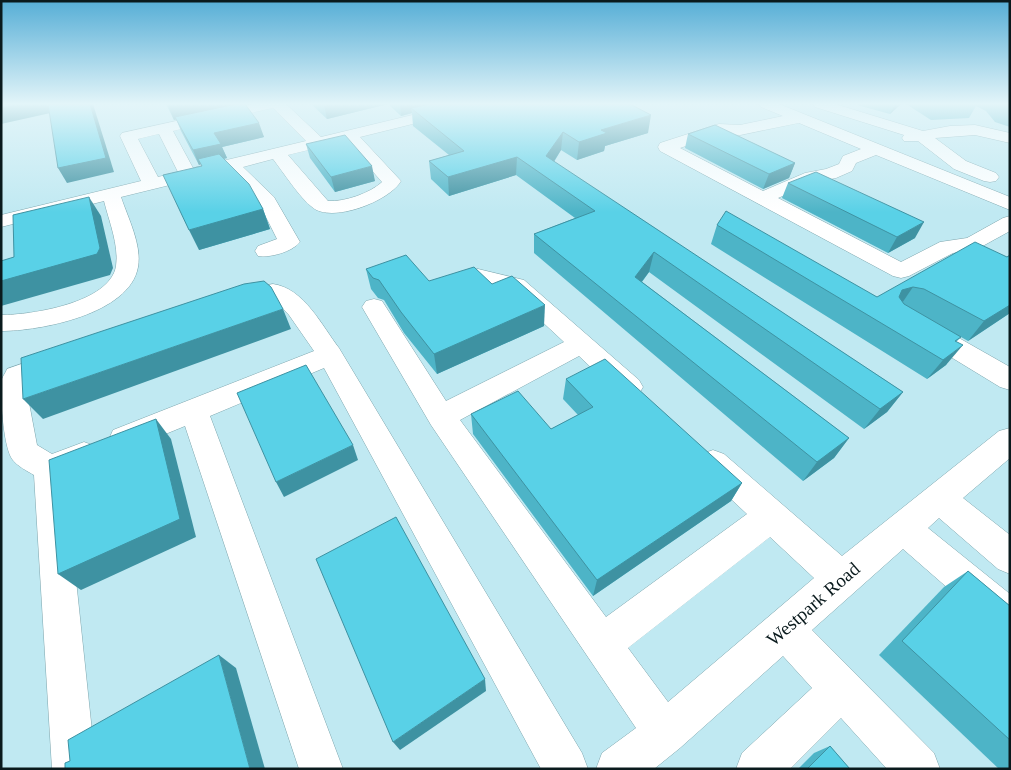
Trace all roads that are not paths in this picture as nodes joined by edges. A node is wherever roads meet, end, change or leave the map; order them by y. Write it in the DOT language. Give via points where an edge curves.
graph roads {
  1 [pos="130,140"];
  2 [pos="170,140"];
  3 [pos="313,140"];
  4 [pos="329,140"];
  5 [pos="354,140"];
  6 [pos="687,140"];
  7 [pos="854,140"];
  8 [pos="904,140"];
  9 [pos="927,140"];
  10 [pos="316,143"];
  11 [pos="878,150"];
  12 [pos="277,153"];
  13 [pos="231,164"];
  14 [pos="188,175"];
  15 [pos="1002,182"];
  16 [pos="152,184"];
  17 [pos="111,194"];
  18 [pos="763,198"];
  19 [pos="1010,204"];
  20 [pos="1,221"];
  21 [pos="1010,222"];
  22 [pos="960,246"];
  23 [pos="266,251"];
  24 [pos="985,258"];
  25 [pos="446,288"];
  26 [pos="219,305"];
  27 [pos="374,307"];
  28 [pos="908,321"];
  29 [pos="1,324"];
  30 [pos="582,344"];
  31 [pos="77,354"];
  32 [pos="330,355"];
  33 [pos="1010,380"];
  34 [pos="648,404"];
  35 [pos="194,410"];
  36 [pos="442,417"];
  37 [pos="1010,440"];
  38 [pos="691,443"];
  39 [pos="49,469"];
  40 [pos="939,498"];
  41 [pos="771,516"];
  42 [pos="903,528"];
  43 [pos="1010,557"];
  44 [pos="841,579"];
  45 [pos="1010,618"];
  46 [pos="784,629"];
  47 [pos="602,644"];
  48 [pos="842,688"];
  49 [pos="664,733"];
  50 [pos="74,769"];
  51 [pos="321,769"];
  52 [pos="566,769"];
  53 [pos="618,769"];
  54 [pos="758,769"];
  55 [pos="918,769"];
  1 -- 16 [label="street"];
  2 -- 14 [label="street"];
  3 -- 10 [label="street"];
  4 -- 10 [label="street"];
  5 -- 12 [label="street" via="392,180 388,188 335,206 319,204"];
  6 -- 18 [label="street" via="666,147"];
  7 -- 11 [label="street"];
  8 -- 11 [label="street"];
  9 -- 15 [label="street" via="960,165"];
  10 -- 12 [label="street"];
  11 -- 18 [label="street" via="849,160 846,167 830,174 811,178"];
  11 -- 19 [label="street"];
  12 -- 13 [label="street"];
  13 -- 14 [label="street"];
  13 -- 23 [label="street" via="267,201 289,242"];
  14 -- 16 [label="street"];
  16 -- 17 [label="street"];
  17 -- 20 [label="street"];
  17 -- 29 [label="street" via="127,268 117,288 63,314"];
  18 -- 22 [label="street" via="901,271 948,247"];
  21 -- 22 [label="street" via="972,244"];
  22 -- 24 [label="street"];
  25 -- 30 [label="street" via="478,276 516,284"];
  26 -- 32 [label="street" via="245,296 276,291 296,308"];
  27 -- 36 [label="street"];
  28 -- 33 [label="street"];
  30 -- 34 [label="street"];
  30 -- 36 [label="street"];
  31 -- 39 [label="street" via="32,368 17,376 12,387 24,452"];
  32 -- 35 [label="street"];
  32 -- 52 [label="street"];
  35 -- 39 [label="street"];
  35 -- 51 [label="street"];
  36 -- 47 [label="street"];
  37 -- 40 [label="street, Westpark Road"];
  38 -- 41 [label="street"];
  39 -- 50 [label="street"];
  40 -- 42 [label="street, Westpark Road"];
  40 -- 43 [label="street"];
  41 -- 44 [label="street"];
  41 -- 47 [label="street"];
  42 -- 44 [label="street, Westpark Road"];
  42 -- 45 [label="street"];
  44 -- 46 [label="street, Westpark Road"];
  46 -- 48 [label="street"];
  46 -- 49 [label="street, Westpark Road"];
  47 -- 49 [label="street"];
  48 -- 54 [label="street"];
  48 -- 55 [label="street"];
  49 -- 53 [label="street, Westpark Road"];
}
